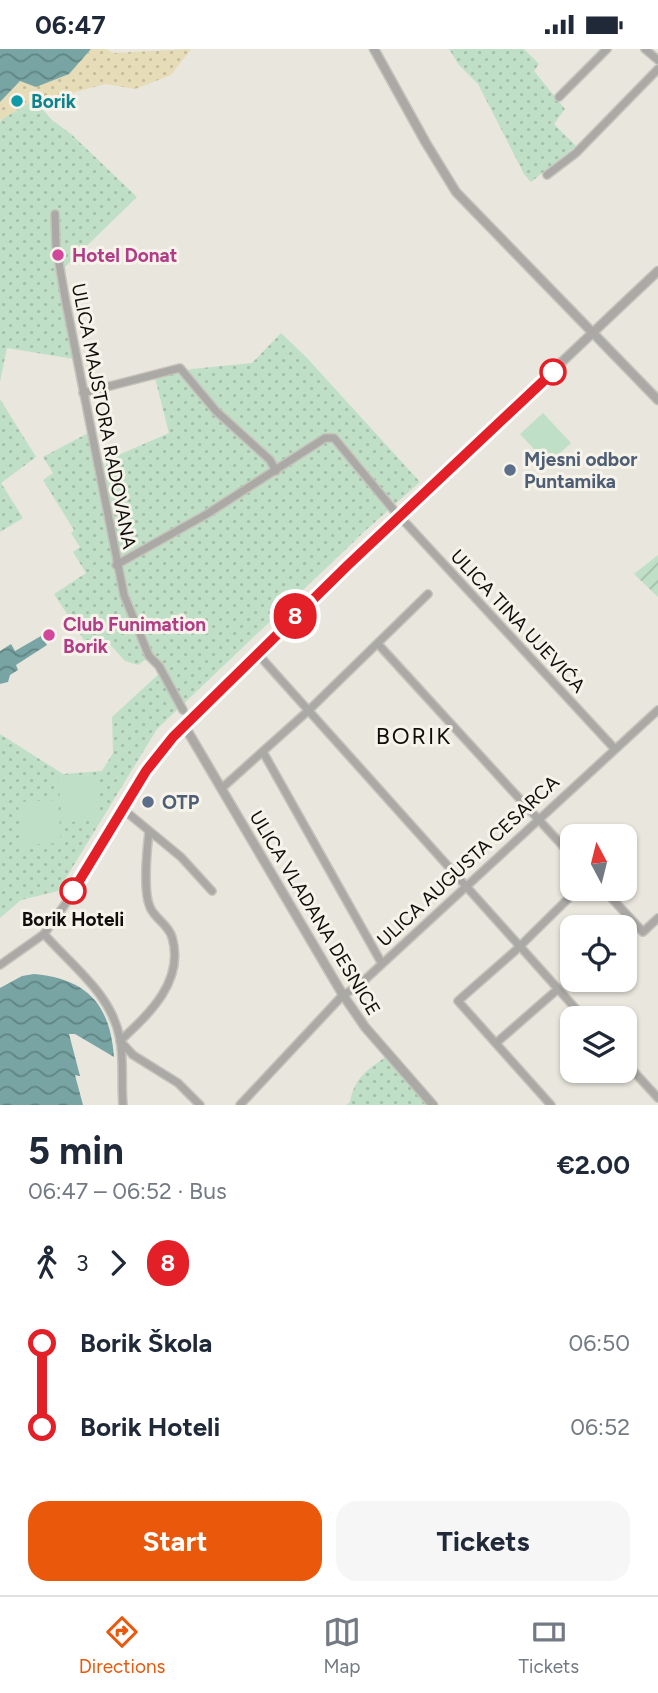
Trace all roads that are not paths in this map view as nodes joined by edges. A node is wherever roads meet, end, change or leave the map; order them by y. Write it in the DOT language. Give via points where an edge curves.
graph roads {
  1 [pos="374,49"];
  2 [pos="607,49"];
  3 [pos="645,49"];
  4 [pos="658,60"];
  5 [pos="658,69"];
  6 [pos="559,97"];
  7 [pos="547,175"];
  8 [pos="55,215"];
  9 [pos="658,271"];
  10 [pos="593,333"];
  11 [pos="83,393"];
  12 [pos="658,400"];
  13 [pos="276,471"];
  14 [pos="399,516"];
  15 [pos="116,565"];
  16 [pos="428,594"];
  17 [pos="377,644"];
  18 [pos="257,653"];
  19 [pos="183,710"];
  20 [pos="658,710"];
  21 [pos="309,711"];
  22 [pos="184,725"];
  23 [pos="614,748"];
  24 [pos="263,752"];
  25 [pos="222,788"];
  26 [pos="124,810"];
  27 [pos="537,819"];
  28 [pos="149,832"];
  29 [pos="560,843"];
  30 [pos="466,885"];
  31 [pos="212,891"];
  32 [pos="566,901"];
  33 [pos="614,901"];
  34 [pos="658,918"];
  35 [pos="44,934"];
  36 [pos="520,945"];
  37 [pos="381,963"];
  38 [pos="0,965"];
  39 [pos="558,989"];
  40 [pos="343,995"];
  41 [pos="573,1006"];
  42 [pos="120,1041"];
  43 [pos="496,1043"];
  44 [pos="637,1075"];
  45 [pos="658,1098"];
  46 [pos="123,1105"];
  47 [pos="200,1105"];
  48 [pos="240,1105"];
  49 [pos="433,1105"];
  50 [pos="551,1105"];
  1 -- 10 [label="street" via="456,192"];
  2 -- 6 [label="street"];
  3 -- 4 [label="street"];
  5 -- 7 [label="street" via="576,153"];
  8 -- 11 [label="street, ULICA MAJSTORA RADOVANA" via="56,246"];
  9 -- 10 [label="street"];
  10 -- 12 [label="street"];
  10 -- 14 [label="street"];
  11 -- 13 [label="street" via="180,368 215,411 270,460"];
  11 -- 15 [label="street, ULICA MAJSTORA RADOVANA"];
  13 -- 14 [label="street, ULICA MAJSTORA RADOVANA" via="325,438 334,439"];
  13 -- 15 [label="street, ULICA MAJSTORA RADOVANA"];
  14 -- 18 [label="street"];
  14 -- 23 [label="street, ULICA TINA UJEVIĆA"];
  15 -- 19 [label="street" via="149,656"];
  16 -- 17 [label="street"];
  17 -- 21 [label="street"];
  17 -- 27 [label="street"];
  18 -- 21 [label="street"];
  18 -- 22 [label="street"];
  20 -- 23 [label="street, ULICA AUGUSTA CESARCA"];
  21 -- 24 [label="street"];
  21 -- 30 [label="street"];
  22 -- 25 [label="street, ULICA VLADANA DESNICE"];
  22 -- 26 [label="street" via="159,753"];
  23 -- 27 [label="street, ULICA AUGUSTA CESARCA"];
  24 -- 25 [label="street"];
  24 -- 37 [label="street"];
  25 -- 40 [label="street, ULICA VLADANA DESNICE"];
  26 -- 28 [label="street"];
  26 -- 35 [label="street"];
  27 -- 29 [label="street"];
  27 -- 30 [label="street, ULICA AUGUSTA CESARCA"];
  28 -- 31 [label="street" via="181,857"];
  28 -- 42 [label="street" via="150,907 172,936 171,979 162,997"];
  30 -- 36 [label="street"];
  30 -- 37 [label="street, ULICA AUGUSTA CESARCA"];
  32 -- 36 [label="street"];
  33 -- 34 [label="street" via="643,932"];
  35 -- 38 [label="street"];
  35 -- 42 [label="street" via="106,1003"];
  36 -- 39 [label="street"];
  36 -- 43 [label="street" via="458,1001"];
  37 -- 40 [label="street, ULICA AUGUSTA CESARCA"];
  39 -- 41 [label="street"];
  39 -- 43 [label="street"];
  40 -- 48 [label="street, ULICA AUGUSTA CESARCA"];
  40 -- 49 [label="street, ULICA VLADANA DESNICE"];
  42 -- 46 [label="street"];
  42 -- 47 [label="street"];
  43 -- 50 [label="street"];
  44 -- 45 [label="street"];
}
